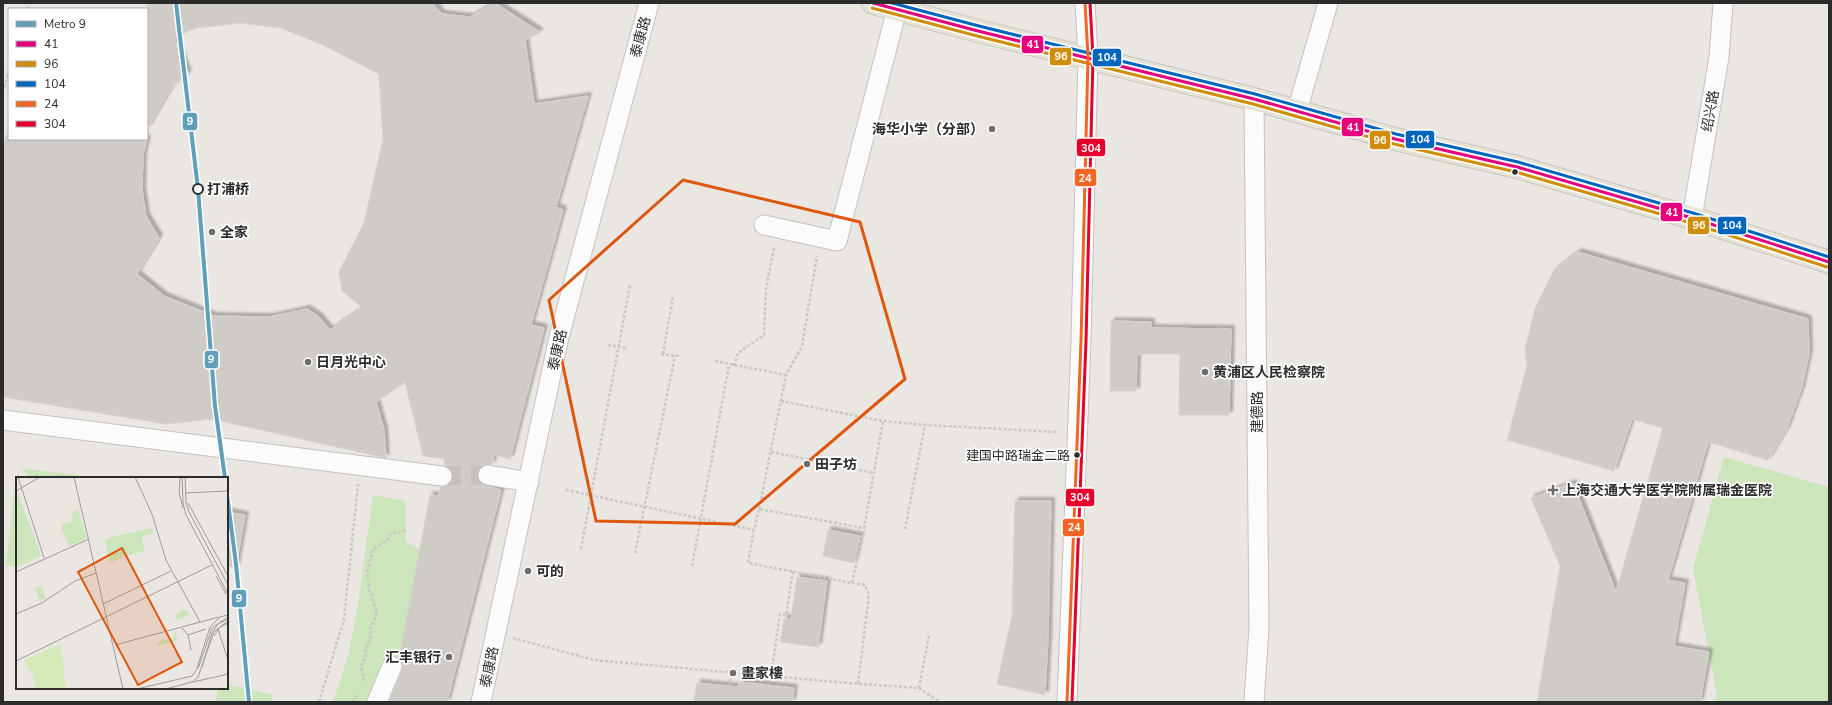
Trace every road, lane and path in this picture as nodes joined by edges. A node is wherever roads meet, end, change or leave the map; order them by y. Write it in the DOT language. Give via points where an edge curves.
graph roads {
  1 [pos="650,3"];
  2 [pos="873,3"];
  3 [pos="1085,3"];
  4 [pos="1328,3"];
  5 [pos="1723,3"];
  6 [pos="898,9"];
  7 [pos="1088,56"];
  8 [pos="8,74"];
  9 [pos="3,92"];
  10 [pos="1254,98"];
  11 [pos="1297,111"];
  12 [pos="1692,218"];
  13 [pos="771,226"];
  14 [pos="820,237"];
  15 [pos="1829,262"];
  16 [pos="630,285"];
  17 [pos="673,297"];
  18 [pos="608,345"];
  19 [pos="618,347"];
  20 [pos="627,348"];
  21 [pos="681,355"];
  22 [pos="675,356"];
  23 [pos="715,362"];
  24 [pos="729,365"];
  25 [pos="734,366"];
  26 [pos="786,375"];
  27 [pos="781,401"];
  28 [pos="3,420"];
  29 [pos="883,421"];
  30 [pos="925,425"];
  31 [pos="1077,433"];
  32 [pos="771,452"];
  33 [pos="874,473"];
  34 [pos="488,475"];
  35 [pos="442,476"];
  36 [pos="529,482"];
  37 [pos="566,490"];
  38 [pos="590,496"];
  39 [pos="645,506"];
  40 [pos="355,507"];
  41 [pos="759,509"];
  42 [pos="701,518"];
  43 [pos="864,528"];
  44 [pos="905,529"];
  45 [pos="406,530"];
  46 [pos="754,530"];
  47 [pos="581,549"];
  48 [pos="636,553"];
  49 [pos="692,566"];
  50 [pos="793,572"];
  51 [pos="852,583"];
  52 [pos="496,634"];
  53 [pos="929,635"];
  54 [pos="392,666"];
  55 [pos="731,673"];
  56 [pos="771,676"];
  57 [pos="858,684"];
  58 [pos="361,687"];
  59 [pos="919,688"];
  60 [pos="358,693"];
  61 [pos="319,702"];
  62 [pos="352,702"];
  63 [pos="377,702"];
  64 [pos="481,702"];
  65 [pos="727,702"];
  66 [pos="940,702"];
  67 [pos="982,702"];
  68 [pos="1067,702"];
  69 [pos="1254,702"];
  1 -- 36 [label="street, 泰康路" via="560,338"];
  2 -- 6 [label="main road"];
  3 -- 7 [label="street"];
  4 -- 11 [label="street"];
  5 -- 12 [label="street, 绍兴路" via="1719,58"];
  6 -- 7 [label="main road" via="978,31"];
  6 -- 14 [label="street" via="837,241"];
  7 -- 10 [label="main road"];
  7 -- 31 [label="street"];
  8 -- 9 [label="path"];
  10 -- 11 [label="main road"];
  10 -- 69 [label="street, 建德路" via="1259,628"];
  11 -- 12 [label="main road" via="1395,139 1517,168"];
  12 -- 15 [label="main road"];
  13 -- 14 [label="street"];
  13 -- 25 [label="path" via="764,335 738,353"];
  14 -- 26 [label="path" via="802,346"];
  16 -- 19 [label="path"];
  17 -- 22 [label="path" via="662,354"];
  18 -- 19 [label="path"];
  19 -- 20 [label="path"];
  19 -- 38 [label="path"];
  21 -- 22 [label="path"];
  22 -- 39 [label="path"];
  23 -- 24 [label="path"];
  24 -- 25 [label="path"];
  24 -- 42 [label="path"];
  25 -- 26 [label="path"];
  26 -- 27 [label="path"];
  27 -- 29 [label="path"];
  27 -- 32 [label="path"];
  28 -- 35 [label="street"];
  29 -- 30 [label="path"];
  29 -- 33 [label="path"];
  30 -- 31 [label="path"];
  30 -- 44 [label="path"];
  31 -- 68 [label="street"];
  32 -- 33 [label="path"];
  32 -- 41 [label="path"];
  33 -- 43 [label="path"];
  34 -- 36 [label="street"];
  36 -- 52 [label="street, 泰康路"];
  37 -- 38 [label="path"];
  38 -- 39 [label="path"];
  38 -- 47 [label="path"];
  39 -- 42 [label="path"];
  39 -- 48 [label="path"];
  40 -- 61 [label="path" via="344,619"];
  41 -- 43 [label="path"];
  41 -- 46 [label="path"];
  42 -- 46 [label="path"];
  42 -- 49 [label="path"];
  43 -- 51 [label="path"];
  45 -- 58 [label="path" via="391,534 387,540 373,549 367,572 369,589 377,613 370,629 371,639 365,649 366,655 361,666 364,680"];
  46 -- 50 [label="path" via="748,562"];
  50 -- 51 [label="path"];
  50 -- 56 [label="path" via="786,615 780,614"];
  51 -- 57 [label="path" via="864,585 869,594"];
  52 -- 55 [label="path" via="594,660"];
  52 -- 64 [label="street, 泰康路"];
  53 -- 59 [label="path"];
  54 -- 63 [label="street"];
  55 -- 56 [label="path"];
  55 -- 65 [label="path"];
  56 -- 57 [label="path"];
  57 -- 59 [label="path"];
  59 -- 66 [label="path"];
  60 -- 62 [label="path"];
  67 -- 68 [label="path"];
}
